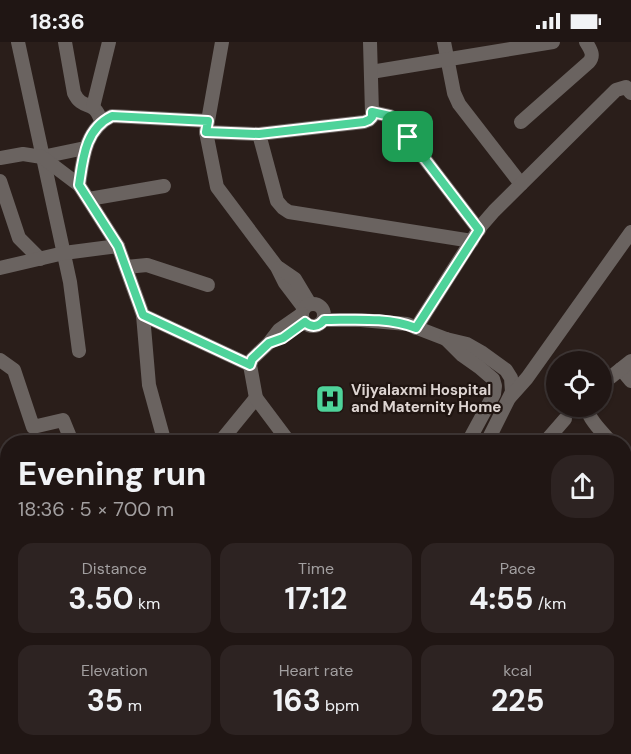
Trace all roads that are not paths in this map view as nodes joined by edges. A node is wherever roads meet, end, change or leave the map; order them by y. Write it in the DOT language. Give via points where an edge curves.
graph roads {
  1 [pos="18,42"];
  2 [pos="65,42"];
  3 [pos="109,42"];
  4 [pos="214,42"];
  5 [pos="222,42"];
  6 [pos="370,42"];
  7 [pos="444,42"];
  8 [pos="553,42"];
  9 [pos="586,42"];
  10 [pos="218,59"];
  11 [pos="447,59"];
  12 [pos="371,72"];
  13 [pos="631,93"];
  14 [pos="93,106"];
  15 [pos="372,112"];
  16 [pos="101,122"];
  17 [pos="521,122"];
  18 [pos="207,127"];
  19 [pos="259,134"];
  20 [pos="85,148"];
  21 [pos="42,157"];
  22 [pos="0,158"];
  23 [pos="0,182"];
  24 [pos="521,184"];
  25 [pos="79,185"];
  26 [pos="164,186"];
  27 [pos="89,200"];
  28 [pos="631,232"];
  29 [pos="475,235"];
  30 [pos="118,246"];
  31 [pos="64,253"];
  32 [pos="40,259"];
  33 [pos="126,267"];
  34 [pos="0,268"];
  35 [pos="208,285"];
  36 [pos="305,312"];
  37 [pos="143,315"];
  38 [pos="324,320"];
  39 [pos="416,328"];
  40 [pos="446,339"];
  41 [pos="80,351"];
  42 [pos="0,360"];
  43 [pos="250,365"];
  44 [pos="626,365"];
  45 [pos="612,376"];
  46 [pos="631,381"];
  47 [pos="510,397"];
  48 [pos="256,398"];
  49 [pos="591,417"];
  50 [pos="565,419"];
  51 [pos="69,435"];
  52 [pos="163,435"];
  53 [pos="226,435"];
  54 [pos="284,435"];
  55 [pos="472,435"];
  56 [pos="491,435"];
  57 [pos="551,435"];
  58 [pos="605,435"];
  1 -- 21 [label="street"];
  2 -- 14 [label="street" via="77,100"];
  3 -- 14 [label="street"];
  4 -- 10 [label="street"];
  5 -- 10 [label="street"];
  6 -- 12 [label="street"];
  7 -- 11 [label="street"];
  8 -- 11 [label="street"];
  9 -- 17 [label="street" via="593,55 590,62"];
  10 -- 18 [label="street"];
  11 -- 12 [label="street"];
  11 -- 24 [label="street" via="459,104"];
  12 -- 15 [label="street"];
  13 -- 24 [label="street" via="626,87 616,90"];
  14 -- 16 [label="street"];
  15 -- 19 [label="street" via="372,117 364,122"];
  15 -- 29 [label="street" via="390,116 408,137"];
  16 -- 18 [label="street" via="112,116"];
  16 -- 20 [label="street"];
  18 -- 19 [label="street"];
  18 -- 36 [label="street" via="217,187 277,267"];
  19 -- 29 [label="street" via="277,201 290,212"];
  20 -- 21 [label="street"];
  20 -- 25 [label="street"];
  21 -- 22 [label="street" via="23,154"];
  21 -- 25 [label="street"];
  21 -- 31 [label="street"];
  23 -- 32 [label="street" via="19,238"];
  24 -- 29 [label="street"];
  25 -- 27 [label="street"];
  26 -- 27 [label="street"];
  27 -- 30 [label="street"];
  28 -- 47 [label="street"];
  29 -- 39 [label="street"];
  30 -- 31 [label="street"];
  30 -- 33 [label="street"];
  31 -- 32 [label="street"];
  31 -- 41 [label="street"];
  32 -- 34 [label="street"];
  33 -- 35 [label="street" via="153,267"];
  33 -- 37 [label="street"];
  36 -- 38 [label="street" via="308,325 315,326"];
  36 -- 38 [label="street" via="318,304 325,312"];
  36 -- 43 [label="street" via="279,330"];
  37 -- 43 [label="street"];
  37 -- 52 [label="street" via="149,385"];
  38 -- 39 [label="street" via="387,321"];
  39 -- 40 [label="street"];
  40 -- 47 [label="street" via="467,344 506,370 513,385"];
  40 -- 55 [label="street" via="493,379 495,386"];
  42 -- 51 [label="street" via="14,370 33,427 63,420"];
  43 -- 48 [label="street"];
  44 -- 45 [label="street"];
  44 -- 46 [label="street"];
  47 -- 56 [label="street"];
  48 -- 53 [label="street"];
  48 -- 54 [label="street"];
  49 -- 58 [label="street"];
  50 -- 57 [label="street"];
}
